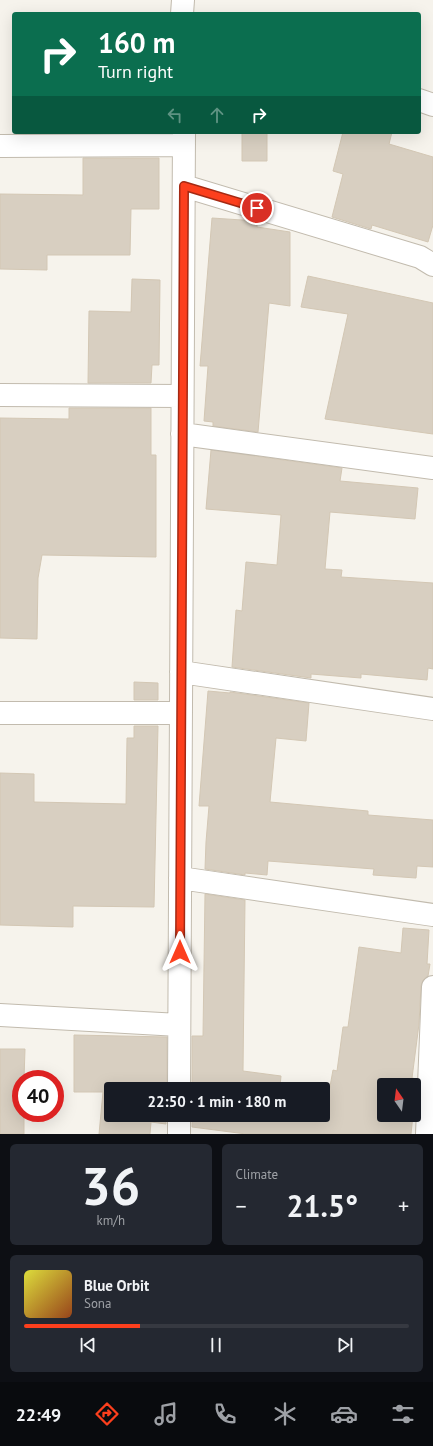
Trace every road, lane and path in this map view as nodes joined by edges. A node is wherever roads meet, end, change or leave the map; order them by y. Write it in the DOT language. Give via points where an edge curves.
graph roads {
  1 [pos="183,0"];
  2 [pos="182,12"];
  3 [pos="421,101"];
  4 [pos="433,105"];
  5 [pos="184,138"];
  6 [pos="0,146"];
  7 [pos="184,186"];
  8 [pos="433,265"];
  9 [pos="0,395"];
  10 [pos="182,396"];
  11 [pos="182,434"];
  12 [pos="433,468"];
  13 [pos="181,672"];
  14 [pos="433,709"];
  15 [pos="0,713"];
  16 [pos="181,714"];
  17 [pos="180,878"];
  18 [pos="433,915"];
  19 [pos="433,988"];
  20 [pos="0,1015"];
  21 [pos="179,1024"];
  22 [pos="179,1082"];
  23 [pos="179,1122"];
  24 [pos="179,1134"];
  25 [pos="427,1134"];
  1 -- 2 [label="street"];
  3 -- 4 [label="street"];
  5 -- 6 [label="street"];
  5 -- 7 [label="street"];
  7 -- 8 [label="street" via="420,257"];
  7 -- 10 [label="street"];
  9 -- 10 [label="street"];
  10 -- 11 [label="street"];
  11 -- 12 [label="street"];
  11 -- 13 [label="street"];
  13 -- 14 [label="street"];
  13 -- 16 [label="street"];
  15 -- 16 [label="street"];
  16 -- 17 [label="street"];
  17 -- 18 [label="street"];
  17 -- 21 [label="street"];
  19 -- 25 [label="street"];
  20 -- 21 [label="street"];
  21 -- 22 [label="street"];
  23 -- 24 [label="street"];
}
